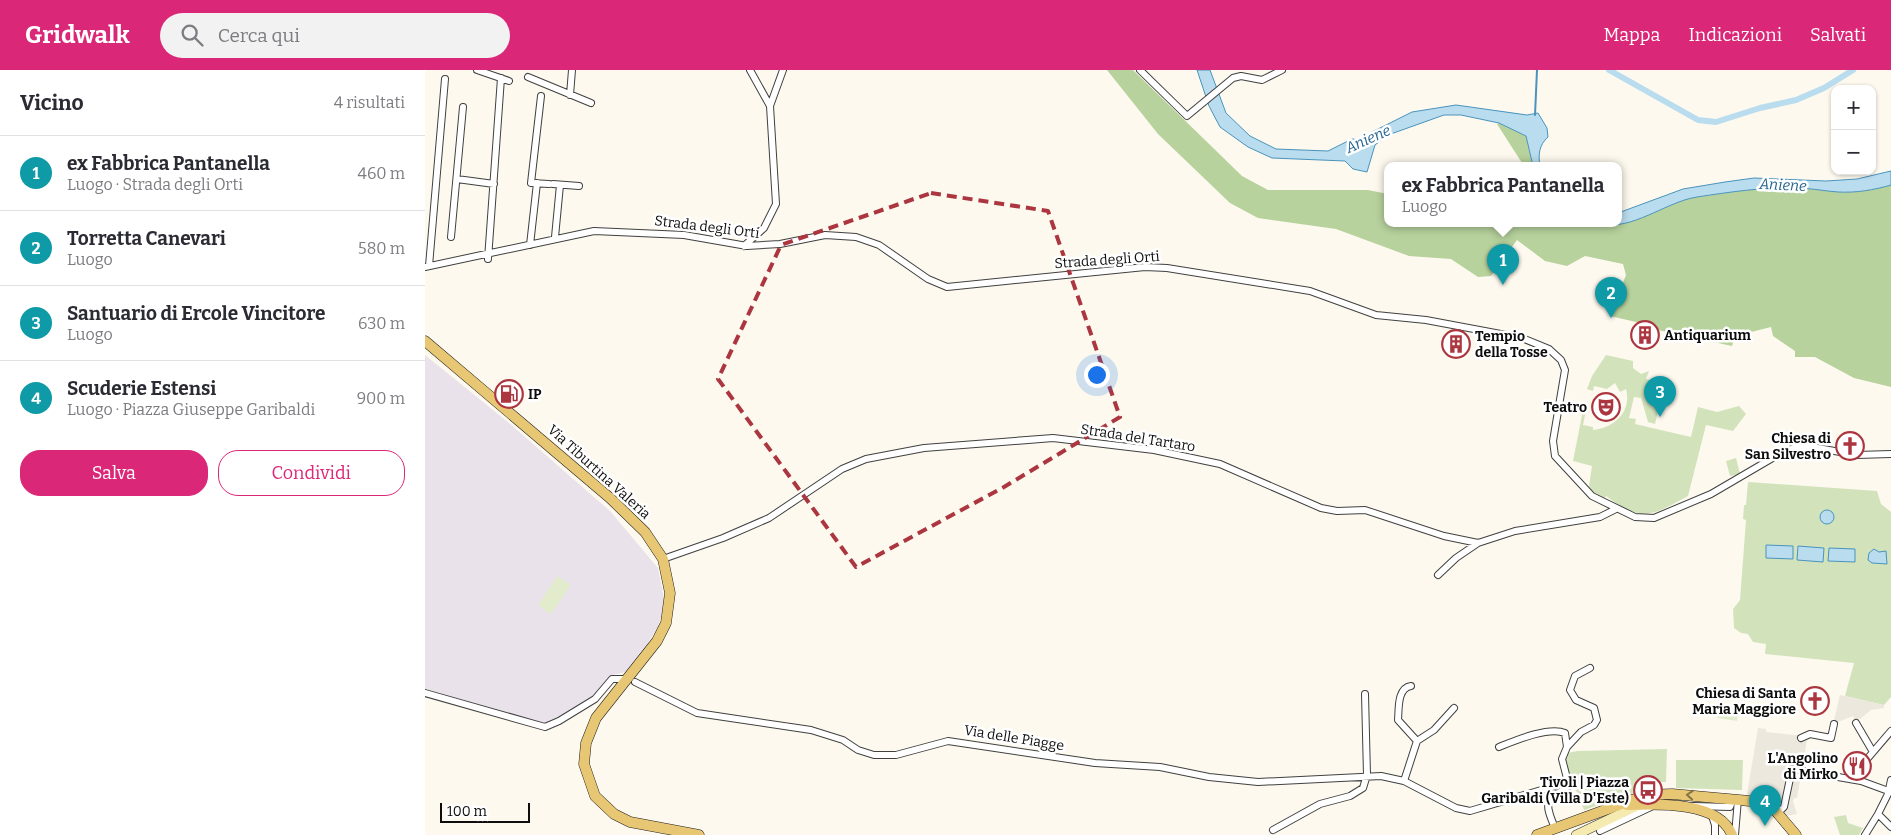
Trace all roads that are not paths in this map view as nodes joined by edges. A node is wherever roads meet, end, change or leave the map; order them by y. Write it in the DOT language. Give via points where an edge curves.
graph roads {
  1 [pos="480,70"];
  2 [pos="572,70"];
  3 [pos="750,70"];
  4 [pos="783,70"];
  5 [pos="1140,70"];
  6 [pos="1282,70"];
  7 [pos="528,77"];
  8 [pos="501,78"];
  9 [pos="445,79"];
  10 [pos="509,81"];
  11 [pos="570,95"];
  12 [pos="541,96"];
  13 [pos="591,103"];
  14 [pos="770,106"];
  15 [pos="463,107"];
  16 [pos="457,179"];
  17 [pos="537,183"];
  18 [pos="494,184"];
  19 [pos="554,184"];
  20 [pos="579,186"];
  21 [pos="451,237"];
  22 [pos="555,237"];
  23 [pos="530,245"];
  24 [pos="743,246"];
  25 [pos="489,257"];
  26 [pos="427,267"];
  27 [pos="425,341"];
  28 [pos="1891,454"];
  29 [pos="1616,510"];
  30 [pos="1478,543"];
  31 [pos="663,559"];
  32 [pos="1438,575"];
  33 [pos="1590,668"];
  34 [pos="630,681"];
  35 [pos="1411,686"];
  36 [pos="425,693"];
  37 [pos="1365,694"];
  38 [pos="1454,708"];
  39 [pos="1856,723"];
  40 [pos="1834,724"];
  41 [pos="1891,731"];
  42 [pos="1801,738"];
  43 [pos="1417,741"];
  44 [pos="1567,747"];
  45 [pos="1499,748"];
  46 [pos="1873,752"];
  47 [pos="1367,775"];
  48 [pos="1850,779"];
  49 [pos="1891,780"];
  50 [pos="1404,781"];
  51 [pos="1569,786"];
  52 [pos="1890,792"];
  53 [pos="1667,794"];
  54 [pos="1735,799"];
  55 [pos="1641,804"];
  56 [pos="1618,805"];
  57 [pos="1654,805"];
  58 [pos="1683,807"];
  59 [pos="1772,808"];
  60 [pos="1878,814"];
  61 [pos="1717,819"];
  62 [pos="1602,827"];
  63 [pos="1891,827"];
  64 [pos="1553,829"];
  65 [pos="1273,830"];
  66 [pos="699,835"];
  67 [pos="1537,835"];
  68 [pos="1576,835"];
  69 [pos="1591,835"];
  70 [pos="1715,835"];
  71 [pos="1733,835"];
  72 [pos="1796,835"];
  73 [pos="1865,835"];
  1 -- 8 [label="street"];
  2 -- 11 [label="street"];
  3 -- 14 [label="street"];
  4 -- 14 [label="street"];
  5 -- 6 [label="street" via="1187,116 1237,76 1263,80"];
  7 -- 11 [label="street"];
  8 -- 10 [label="street"];
  8 -- 18 [label="street"];
  9 -- 26 [label="street"];
  11 -- 13 [label="street"];
  12 -- 17 [label="street" via="531,182"];
  14 -- 24 [label="street" via="776,204 764,228"];
  15 -- 16 [label="street"];
  16 -- 18 [label="street"];
  16 -- 21 [label="street"];
  17 -- 19 [label="street"];
  17 -- 23 [label="street"];
  18 -- 25 [label="street"];
  19 -- 20 [label="street"];
  19 -- 22 [label="street"];
  22 -- 23 [label="street, Strada degli Orti"];
  22 -- 24 [label="street, Strada degli Orti" via="615,230 687,236"];
  23 -- 25 [label="street, Strada degli Orti"];
  24 -- 29 [label="street, Strada degli Orti" via="780,244 819,235 856,238 882,246 928,279 949,287 1118,269 1167,268 1310,291 1376,315 1426,320 1522,338 1549,349 1565,366 1553,437 1555,456 1591,495"];
  25 -- 26 [label="street, Strada degli Orti"];
  27 -- 31 [label="main road, Via Tiburtina Valeria" via="609,498 646,534"];
  28 -- 29 [label="street, Strada degli Orti" via="1854,455 1799,446 1724,487 1653,518 1635,518"];
  29 -- 30 [label="street" via="1599,517 1515,530"];
  30 -- 31 [label="street, Strada del Tartaro" via="1445,536 1365,510 1321,508 1211,462 1157,450 1053,438 924,448 866,459 842,469 769,518"];
  30 -- 32 [label="street"];
  31 -- 34 [label="main road, Via Tiburtina Valeria" via="670,593 666,623"];
  33 -- 44 [label="street" via="1576,674 1569,690 1576,700 1594,708 1597,720"];
  34 -- 36 [label="street" via="612,679 595,699 545,727"];
  34 -- 47 [label="street, Via delle Piagge" via="697,713 811,730 878,756 903,754 948,741 1095,763 1160,767 1252,782"];
  34 -- 66 [label="main road, Via Tiburtina Valeria" via="596,718 586,743 584,764 592,790 606,808 624,819"];
  35 -- 43 [label="street" via="1401,692 1398,720"];
  37 -- 47 [label="street"];
  38 -- 43 [label="street" via="1434,730"];
  39 -- 46 [label="street"];
  40 -- 42 [label="street" via="1831,738 1810,734"];
  41 -- 46 [label="street"];
  43 -- 50 [label="street"];
  44 -- 45 [label="street" via="1566,734 1557,731 1519,739"];
  44 -- 51 [label="street" via="1562,759"];
  46 -- 48 [label="street"];
  47 -- 50 [label="street, Via delle Piagge"];
  47 -- 65 [label="street" via="1364,786 1355,794 1320,804"];
  48 -- 52 [label="street"];
  48 -- 59 [label="street" via="1792,769 1785,808"];
  49 -- 52 [label="street"];
  50 -- 51 [label="street, Via delle Piagge" via="1456,808 1470,811 1564,783"];
  51 -- 64 [label="street" via="1555,794 1548,803"];
  52 -- 60 [label="street"];
  54 -- 53 [label="main road, one-way"];
  53 -- 55 [label="main road"];
  53 -- 56 [label="main road" via="1643,796"];
  53 -- 58 [label="main road"];
  54 -- 58 [label="street" via="1730,807"];
  54 -- 59 [label="main road" via="1761,802"];
  54 -- 71 [label="street"];
  55 -- 56 [label="main road"];
  55 -- 57 [label="main road"];
  55 -- 62 [label="street"];
  56 -- 64 [label="main road"];
  57 -- 58 [label="main road"];
  57 -- 62 [label="street"];
  58 -- 61 [label="main road"];
  59 -- 72 [label="main road"];
  60 -- 63 [label="street"];
  60 -- 73 [label="street"];
  61 -- 70 [label="street"];
  61 -- 71 [label="main road"];
  62 -- 68 [label="street"];
  62 -- 69 [label="street"];
  64 -- 67 [label="main road"];
}
